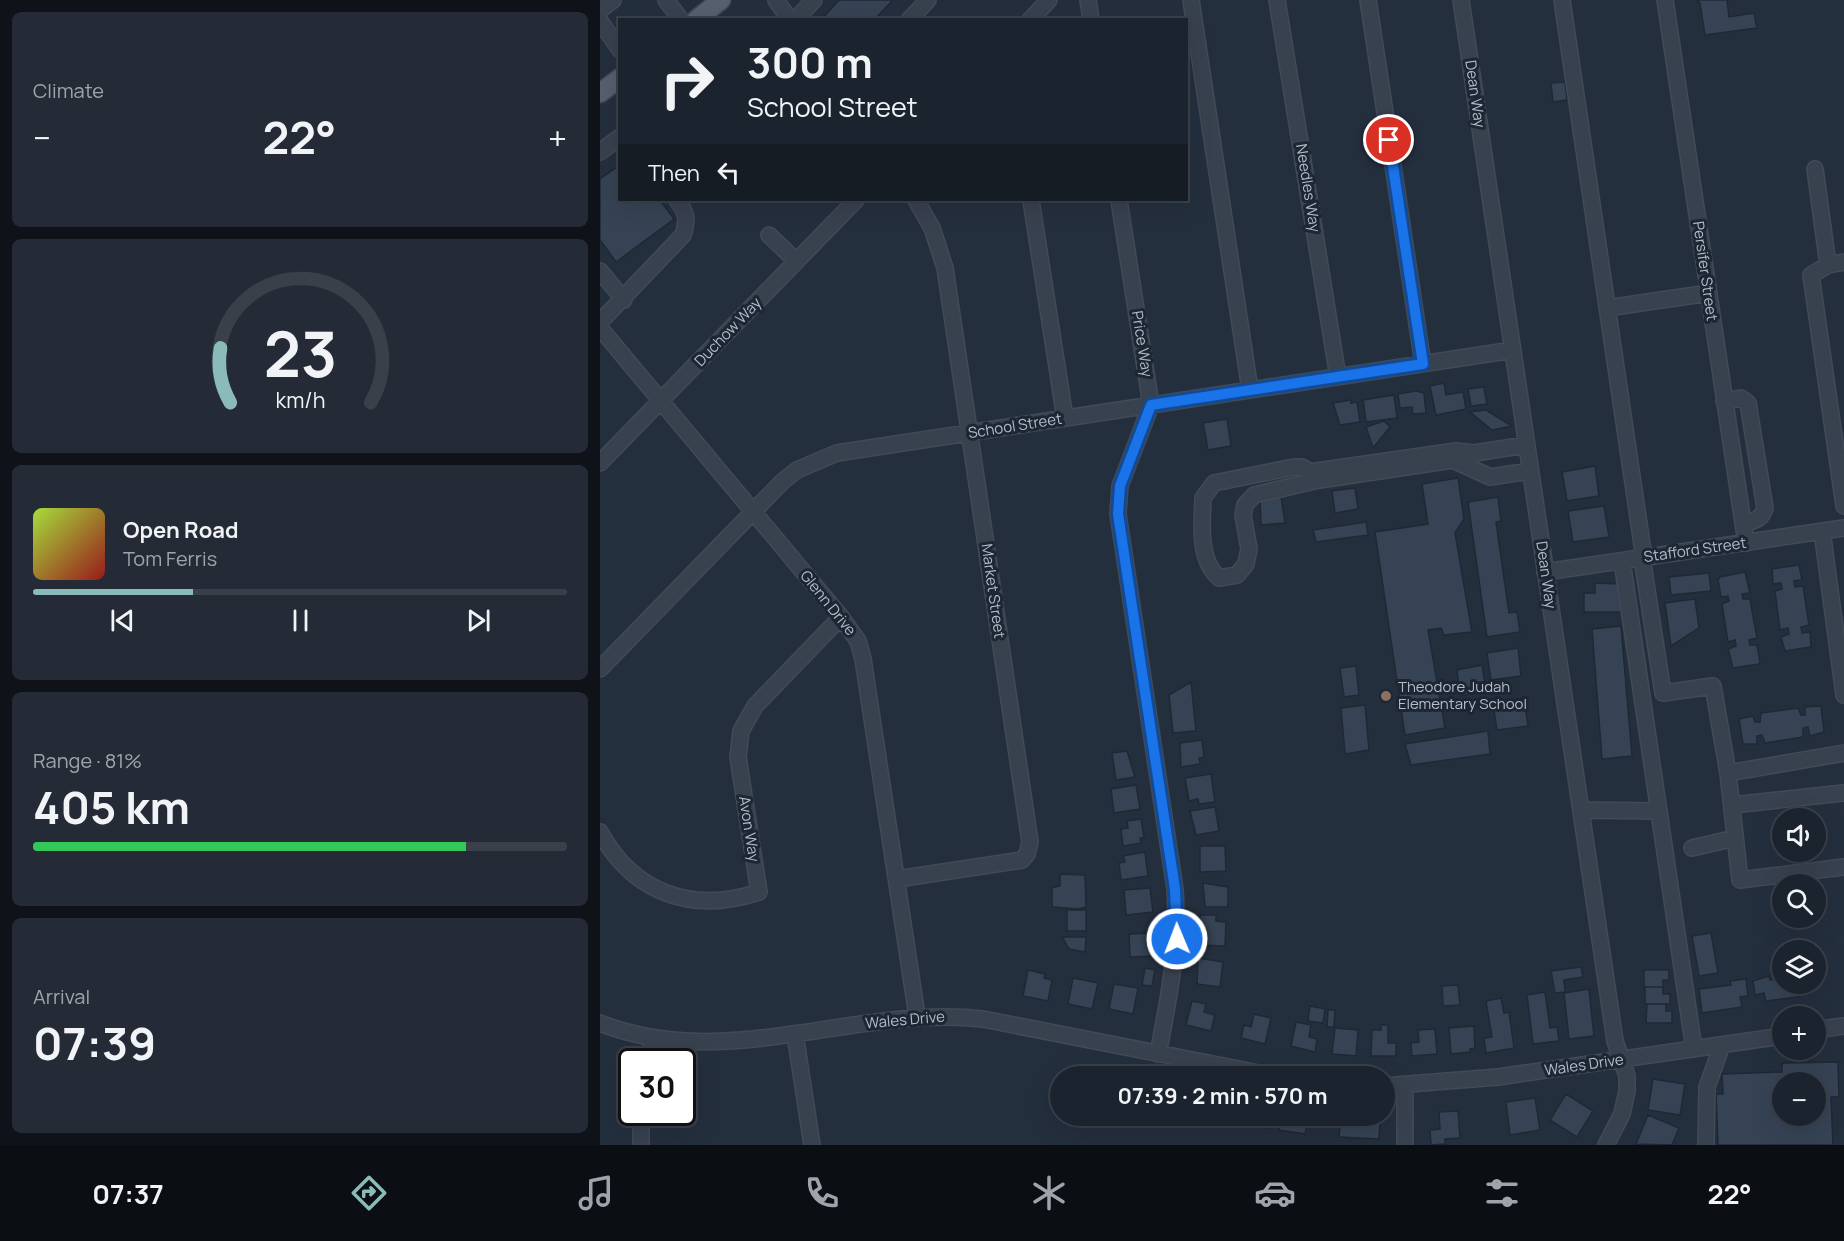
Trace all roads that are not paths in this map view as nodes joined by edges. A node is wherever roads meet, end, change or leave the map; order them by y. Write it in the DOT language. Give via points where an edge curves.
graph roads {
  1 [pos="614,0"];
  2 [pos="666,0"];
  3 [pos="776,0"];
  4 [pos="814,0"];
  5 [pos="928,0"];
  6 [pos="1049,0"];
  7 [pos="1088,0"];
  8 [pos="1191,0"];
  9 [pos="1277,0"];
  10 [pos="1368,0"];
  11 [pos="1461,0"];
  12 [pos="1562,0"];
  13 [pos="1665,0"];
  14 [pos="719,1"];
  15 [pos="600,10"];
  16 [pos="680,18"];
  17 [pos="698,18"];
  18 [pos="789,18"];
  19 [pos="797,18"];
  20 [pos="911,18"];
  21 [pos="1032,18"];
  22 [pos="1091,18"];
  23 [pos="600,21"];
  24 [pos="618,47"];
  25 [pos="618,138"];
  26 [pos="600,152"];
  27 [pos="1815,169"];
  28 [pos="681,201"];
  29 [pos="855,201"];
  30 [pos="917,201"];
  31 [pos="1031,201"];
  32 [pos="1119,201"];
  33 [pos="769,235"];
  34 [pos="796,261"];
  35 [pos="1844,262"];
  36 [pos="1828,264"];
  37 [pos="600,271"];
  38 [pos="1709,293"];
  39 [pos="624,300"];
  40 [pos="1607,308"];
  41 [pos="601,329"];
  42 [pos="1513,350"];
  43 [pos="1423,364"];
  44 [pos="1338,377"];
  45 [pos="1250,390"];
  46 [pos="1725,400"];
  47 [pos="661,401"];
  48 [pos="1151,405"];
  49 [pos="1065,418"];
  50 [pos="970,433"];
  51 [pos="1527,445"];
  52 [pos="600,464"];
  53 [pos="1530,471"];
  54 [pos="1844,506"];
  55 [pos="753,511"];
  56 [pos="1743,524"];
  57 [pos="1844,528"];
  58 [pos="1822,531"];
  59 [pos="1746,543"];
  60 [pos="1643,558"];
  61 [pos="1622,561"];
  62 [pos="1545,572"];
  63 [pos="841,617"];
  64 [pos="600,669"];
  65 [pos="1844,694"];
  66 [pos="1844,753"];
  67 [pos="1728,773"];
  68 [pos="1844,793"];
  69 [pos="1732,806"];
  70 [pos="1581,810"];
  71 [pos="1659,811"];
  72 [pos="600,832"];
  73 [pos="1736,838"];
  74 [pos="1692,848"];
  75 [pos="1844,867"];
  76 [pos="897,879"];
  77 [pos="917,1016"];
  78 [pos="600,1023"];
  79 [pos="1844,1027"];
  80 [pos="1826,1029"];
  81 [pos="795,1034"];
  82 [pos="653,1038"];
  83 [pos="1772,1038"];
  84 [pos="1722,1045"];
  85 [pos="651,1048"];
  86 [pos="1694,1049"];
  87 [pos="1158,1054"];
  88 [pos="1622,1060"];
  89 [pos="1221,1066"];
  90 [pos="1395,1085"];
  91 [pos="1405,1085"];
  92 [pos="641,1126"];
  93 [pos="641,1145"];
  94 [pos="812,1145"];
  95 [pos="1405,1145"];
  96 [pos="1606,1145"];
  97 [pos="1706,1145"];
  1 -- 15 [label="street"];
  2 -- 16 [label="street"];
  3 -- 18 [label="street"];
  4 -- 19 [label="street"];
  5 -- 20 [label="street"];
  6 -- 21 [label="street"];
  7 -- 22 [label="street"];
  8 -- 45 [label="street"];
  9 -- 44 [label="street, Needles Way"];
  10 -- 43 [label="street"];
  11 -- 42 [label="street, Dean Way"];
  12 -- 40 [label="street"];
  13 -- 38 [label="street, Persifer Street"];
  14 -- 17 [label="main road"];
  23 -- 24 [label="street"];
  25 -- 26 [label="street"];
  27 -- 36 [label="street"];
  28 -- 39 [label="street" via="687,222 683,236"];
  29 -- 34 [label="street, Duchow Way"];
  30 -- 50 [label="street, Market Street" via="932,228 945,268"];
  31 -- 49 [label="street"];
  32 -- 48 [label="street, Price Way"];
  33 -- 34 [label="street"];
  34 -- 47 [label="street, Duchow Way"];
  35 -- 36 [label="street"];
  36 -- 54 [label="street" via="1811,275"];
  37 -- 39 [label="street"];
  38 -- 40 [label="street"];
  38 -- 46 [label="street, Persifer Street"];
  39 -- 41 [label="street"];
  40 -- 60 [label="street"];
  41 -- 47 [label="street, Glenn Drive"];
  42 -- 43 [label="street, School Street"];
  42 -- 51 [label="street, Dean Way"];
  43 -- 44 [label="street, School Street"];
  44 -- 45 [label="street, School Street"];
  45 -- 48 [label="street, School Street"];
  46 -- 56 [label="street, Persifer Street"];
  46 -- 56 [label="street" via="1741,398 1748,403 1765,508 1758,520"];
  47 -- 52 [label="street, Duchow Way"];
  47 -- 55 [label="street, Glenn Drive"];
  48 -- 49 [label="street, School Street"];
  48 -- 87 [label="street, Price Way" via="1120,486 1117,505 1175,889 1176,956"];
  49 -- 50 [label="street, School Street"];
  50 -- 55 [label="street, School Street" via="820,458 783,481"];
  50 -- 76 [label="street, Market Street" via="1030,846 1022,860"];
  51 -- 53 [label="street, Dean Way"];
  51 -- 53 [label="street" via="1310,472 1294,467 1214,483 1203,498 1205,554 1210,570 1219,578 1237,575 1246,564 1249,549 1245,505 1254,495 1319,480 1453,460 1490,477"];
  53 -- 62 [label="street, Dean Way"];
  55 -- 63 [label="street, Glenn Drive"];
  55 -- 64 [label="street, School Street"];
  56 -- 59 [label="street, Persifer Street"];
  57 -- 58 [label="street, Stafford Street"];
  58 -- 59 [label="street, Stafford Street"];
  58 -- 65 [label="street"];
  59 -- 60 [label="street, Stafford Street"];
  60 -- 61 [label="street, Stafford Street"];
  60 -- 67 [label="street" via="1663,693 1713,686"];
  61 -- 62 [label="street, Stafford Street"];
  61 -- 71 [label="street"];
  62 -- 70 [label="street, Dean Way"];
  63 -- 72 [label="street, Avon Way" via="755,706 741,731 738,757 759,892 708,902 674,896 629,871"];
  63 -- 76 [label="street, Glenn Drive" via="858,641 863,659"];
  66 -- 67 [label="street"];
  67 -- 69 [label="street"];
  68 -- 69 [label="street"];
  69 -- 73 [label="street"];
  70 -- 71 [label="street"];
  70 -- 88 [label="street, Dean Way" via="1615,1041"];
  71 -- 86 [label="street"];
  73 -- 74 [label="street"];
  73 -- 75 [label="street" via="1740,880"];
  76 -- 77 [label="street, Glenn Drive"];
  77 -- 81 [label="street, Wales Drive"];
  77 -- 87 [label="street, Wales Drive" via="983,1019"];
  78 -- 82 [label="street, Wales Drive"];
  79 -- 80 [label="street"];
  81 -- 82 [label="street, Wales Drive" via="730,1043"];
  81 -- 94 [label="street"];
  82 -- 85 [label="street"];
  83 -- 84 [label="street, Wales Drive"];
  84 -- 86 [label="street, Wales Drive"];
  84 -- 97 [label="street" via="1707,1087"];
  86 -- 88 [label="street, Wales Drive"];
  87 -- 89 [label="street, Wales Drive"];
  88 -- 91 [label="street, Wales Drive"];
  88 -- 96 [label="street, Dean Way" via="1627,1076 1625,1103"];
  90 -- 91 [label="street, Wales Drive"];
  91 -- 95 [label="street"];
  92 -- 93 [label="street"];
}
